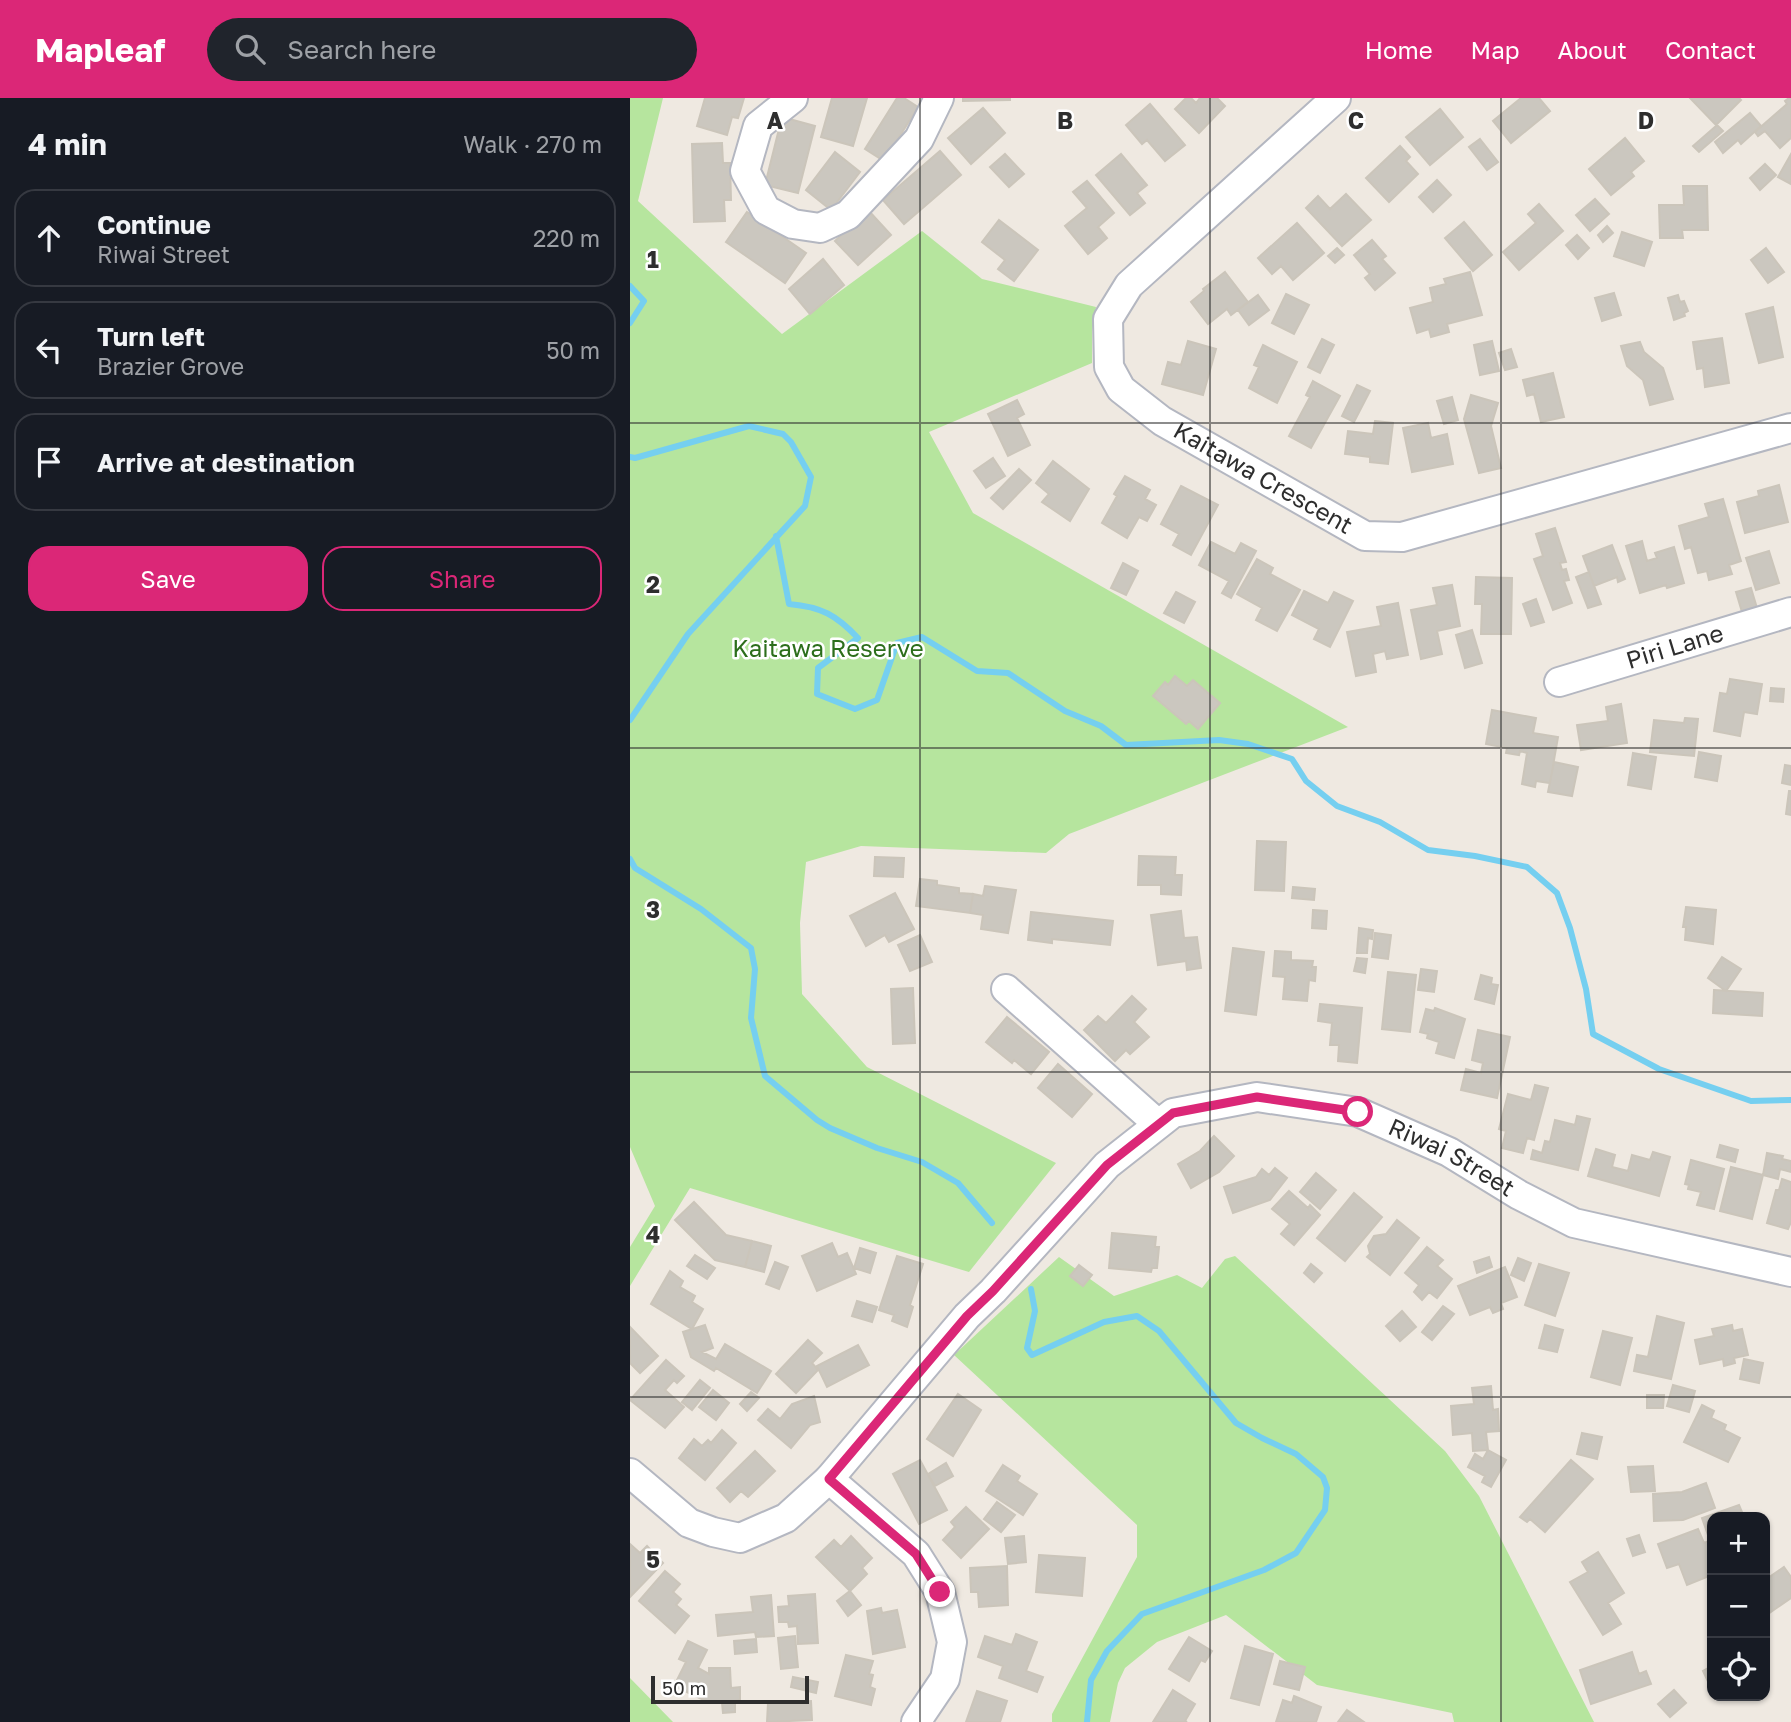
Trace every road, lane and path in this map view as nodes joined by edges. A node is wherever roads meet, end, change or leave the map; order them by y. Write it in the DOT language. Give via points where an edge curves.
graph roads {
  1 [pos="793,98"];
  2 [pos="939,98"];
  3 [pos="1336,98"];
  4 [pos="1791,428"];
  5 [pos="1791,612"];
  6 [pos="1559,682"];
  7 [pos="1006,989"];
  8 [pos="1158,1124"];
  9 [pos="1791,1272"];
  10 [pos="630,1473"];
  11 [pos="829,1479"];
  12 [pos="916,1722"];
  1 -- 2 [label="street" via="758,126 745,171 766,210 793,224 820,228 848,215 919,139"];
  3 -- 4 [label="street, Kaitawa Crescent" via="1129,285 1108,319 1109,367 1121,389 1162,421 1365,536 1402,537"];
  5 -- 6 [label="street, Piri Lane"];
  7 -- 8 [label="street"];
  8 -- 9 [label="street, Riwai Street" via="1173,1113 1257,1097 1358,1112 1449,1152 1574,1223"];
  8 -- 11 [label="street, Riwai Street" via="1107,1165 967,1316"];
  10 -- 11 [label="street, Riwai Street" via="689,1523 740,1538 786,1518"];
  11 -- 12 [label="street" via="916,1554 940,1592 952,1642 945,1679"];
}
